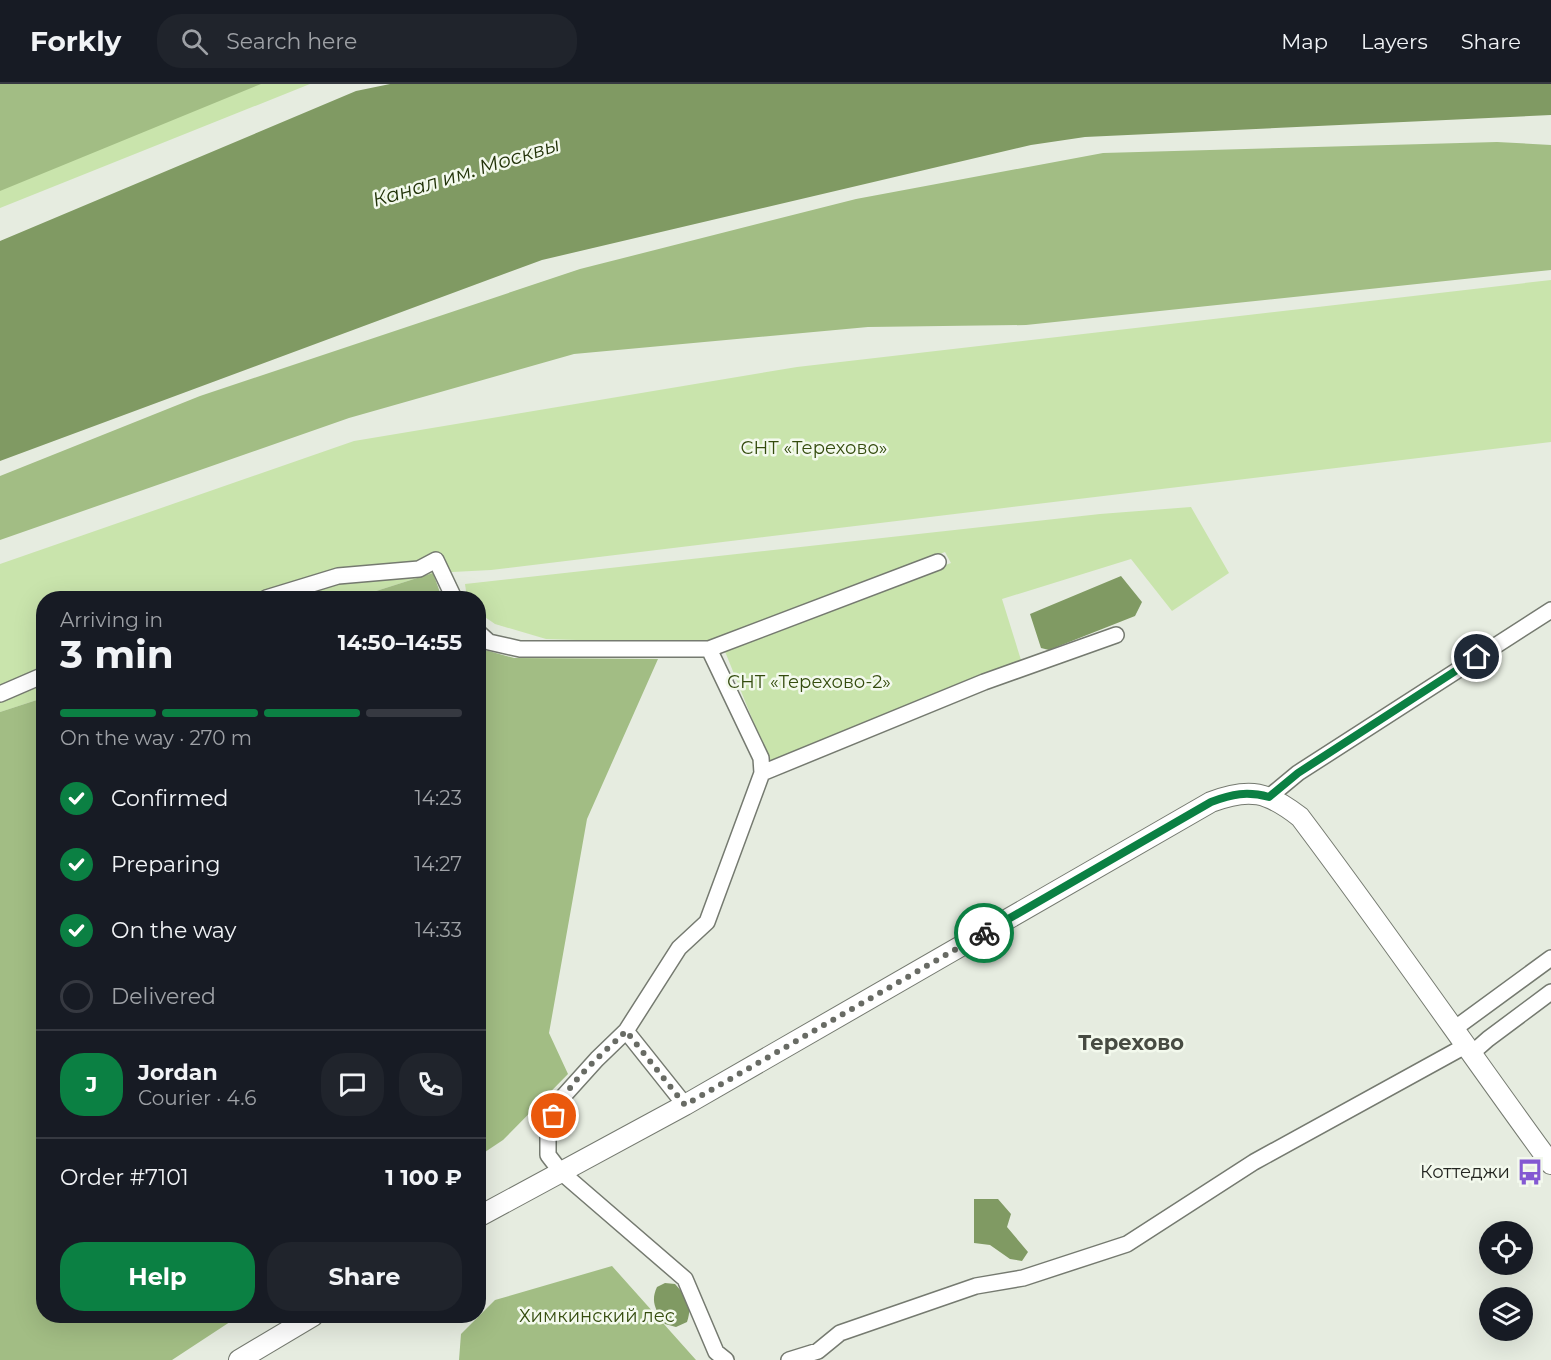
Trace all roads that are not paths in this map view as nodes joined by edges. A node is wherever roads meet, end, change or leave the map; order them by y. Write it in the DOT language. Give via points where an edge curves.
graph roads {
  1 [pos="938,562"];
  2 [pos="289,591"];
  3 [pos="451,591"];
  4 [pos="1551,610"];
  5 [pos="1116,635"];
  6 [pos="486,639"];
  7 [pos="709,649"];
  8 [pos="36,678"];
  9 [pos="0,694"];
  10 [pos="762,773"];
  11 [pos="1269,797"];
  12 [pos="1551,958"];
  13 [pos="1551,992"];
  14 [pos="1454,1029"];
  15 [pos="626,1031"];
  16 [pos="1468,1050"];
  17 [pos="685,1105"];
  18 [pos="1551,1164"];
  19 [pos="561,1173"];
  20 [pos="486,1213"];
  21 [pos="301,1323"];
  22 [pos="239,1360"];
  23 [pos="726,1360"];
  24 [pos="789,1360"];
  1 -- 7 [label="street"];
  2 -- 3 [label="street" via="338,576 419,569 436,560"];
  4 -- 11 [label="street" via="1298,773"];
  5 -- 10 [label="street" via="984,682"];
  6 -- 7 [label="street" via="520,649"];
  7 -- 10 [label="street" via="760,758"];
  8 -- 9 [label="street"];
  10 -- 15 [label="street" via="707,922 679,948"];
  11 -- 14 [label="main road" via="1300,817"];
  11 -- 17 [label="main road" via="1233,794 1211,802"];
  12 -- 14 [label="street"];
  13 -- 16 [label="street"];
  14 -- 16 [label="main road"];
  15 -- 17 [label="street"];
  15 -- 19 [label="street" via="560,1100 548,1132 548,1155"];
  16 -- 18 [label="main road"];
  16 -- 24 [label="street" via="1254,1162 1127,1244 1023,1278 976,1286 840,1333 818,1351"];
  17 -- 19 [label="main road"];
  19 -- 20 [label="main road"];
  19 -- 23 [label="street" via="685,1279 716,1352"];
  21 -- 22 [label="main road"];
}
